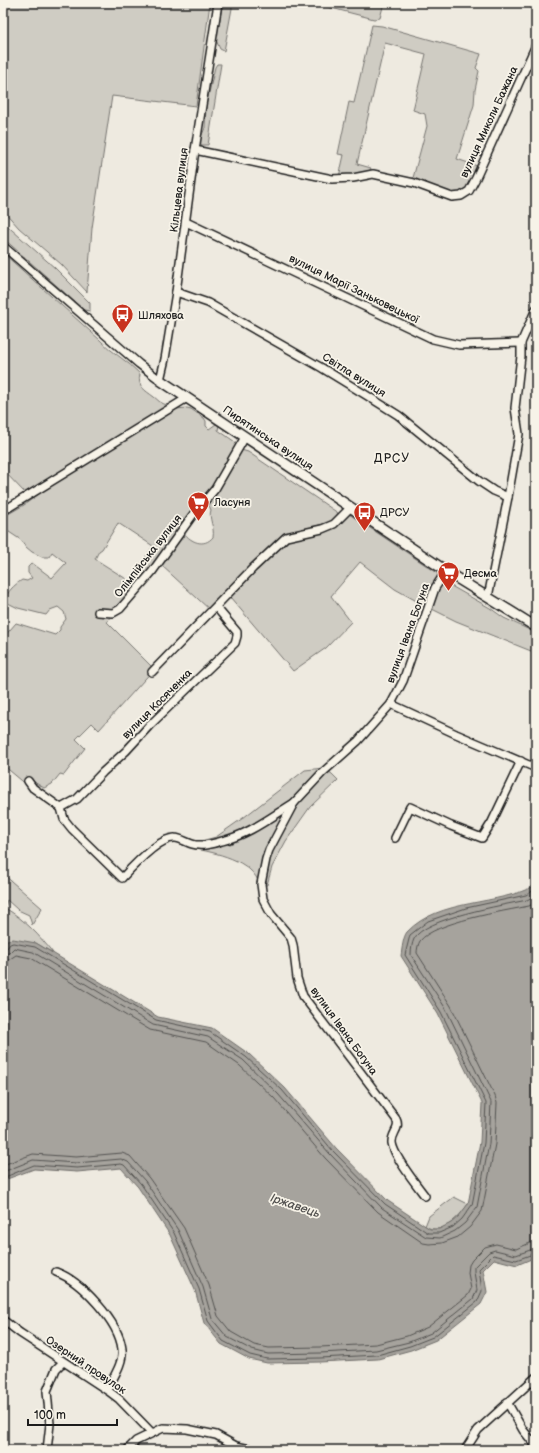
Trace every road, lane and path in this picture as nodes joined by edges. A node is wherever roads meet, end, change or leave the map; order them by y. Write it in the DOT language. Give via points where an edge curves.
graph roads {
  1 [pos="218,3"];
  2 [pos="536,45"];
  3 [pos="195,150"];
  4 [pos="186,222"];
  5 [pos="3,246"];
  6 [pos="176,292"];
  7 [pos="536,309"];
  8 [pos="520,343"];
  9 [pos="160,380"];
  10 [pos="188,398"];
  11 [pos="245,438"];
  12 [pos="508,497"];
  13 [pos="350,508"];
  14 [pos="3,511"];
  15 [pos="446,571"];
  16 [pos="488,597"];
  17 [pos="216,607"];
  18 [pos="98,612"];
  19 [pos="536,627"];
  20 [pos="152,672"];
  21 [pos="391,704"];
  22 [pos="521,761"];
  23 [pos="536,768"];
  24 [pos="28,781"];
  25 [pos="294,803"];
  26 [pos="61,808"];
  27 [pos="395,838"];
  28 [pos="425,1196"];
  29 [pos="56,1272"];
  30 [pos="3,1320"];
  31 [pos="64,1362"];
  32 [pos="536,1377"];
  33 [pos="107,1390"];
  34 [pos="507,1402"];
  35 [pos="152,1433"];
  36 [pos="536,1446"];
  37 [pos="235,1448"];
  38 [pos="47,1450"];
  39 [pos="127,1450"];
  40 [pos="255,1450"];
  41 [pos="465,1450"];
  1 -- 3 [label="street, Кільцева вулиця"];
  2 -- 3 [label="street, вулиця Миколи Бажана" via="476,178 469,191 461,196 452,197 414,183 373,174 332,179"];
  3 -- 4 [label="street, Кільцева вулиця"];
  4 -- 6 [label="street, Кільцева вулиця"];
  4 -- 8 [label="street, вулиця Марії Заньковецької" via="433,339 459,345"];
  5 -- 9 [label="street, Пирятинська вулиця"];
  6 -- 9 [label="street, Кільцева вулиця" via="166,359"];
  6 -- 12 [label="street, Світла вулиця" via="208,303 335,376 398,415 479,481"];
  7 -- 8 [label="street"];
  8 -- 12 [label="street" via="515,408 518,434"];
  9 -- 10 [label="main road, Пирятинська вулиця"];
  10 -- 11 [label="main road, Пирятинська вулиця"];
  10 -- 14 [label="street"];
  11 -- 13 [label="main road, Пирятинська вулиця"];
  11 -- 18 [label="street, Олімпійська вулиця" via="215,489 152,572 120,609 113,613"];
  12 -- 16 [label="street"];
  13 -- 15 [label="main road, Пирятинська вулиця"];
  13 -- 17 [label="street" via="334,524 286,537"];
  15 -- 16 [label="main road, Пирятинська вулиця"];
  15 -- 21 [label="street, вулиця Івана Богуна" via="435,588 403,681"];
  16 -- 19 [label="main road, Пирятинська вулиця"];
  17 -- 20 [label="street"];
  17 -- 26 [label="street, вулиця Косяченка" via="237,632 235,643 77,799"];
  21 -- 22 [label="street"];
  21 -- 25 [label="street, вулиця Івана Богуна" via="358,741 322,773"];
  22 -- 23 [label="street"];
  22 -- 27 [label="street" via="482,838 410,807"];
  24 -- 26 [label="street, вулиця Івана Богуна" via="33,788"];
  25 -- 26 [label="street, вулиця Івана Богуна" via="235,838 200,846 170,838 138,861 122,878 72,829 64,819"];
  25 -- 28 [label="street, вулиця Івана Богуна" via="266,859 261,884 263,899 271,914 291,938 297,978 303,996 396,1119 398,1127 392,1145"];
  29 -- 33 [label="street" via="78,1284 96,1302 118,1333 123,1351 120,1364"];
  30 -- 31 [label="street, Озерний провулок"];
  31 -- 33 [label="street, Озерний провулок"];
  31 -- 38 [label="street" via="56,1369 47,1391 50,1424"];
  32 -- 34 [label="street"];
  33 -- 35 [label="street, Озерний провулок"];
  34 -- 36 [label="street" via="523,1430"];
  34 -- 41 [label="street" via="478,1430"];
  35 -- 37 [label="street" via="163,1428 187,1429 216,1435"];
  35 -- 39 [label="street" via="136,1441"];
  37 -- 40 [label="street"];
}
